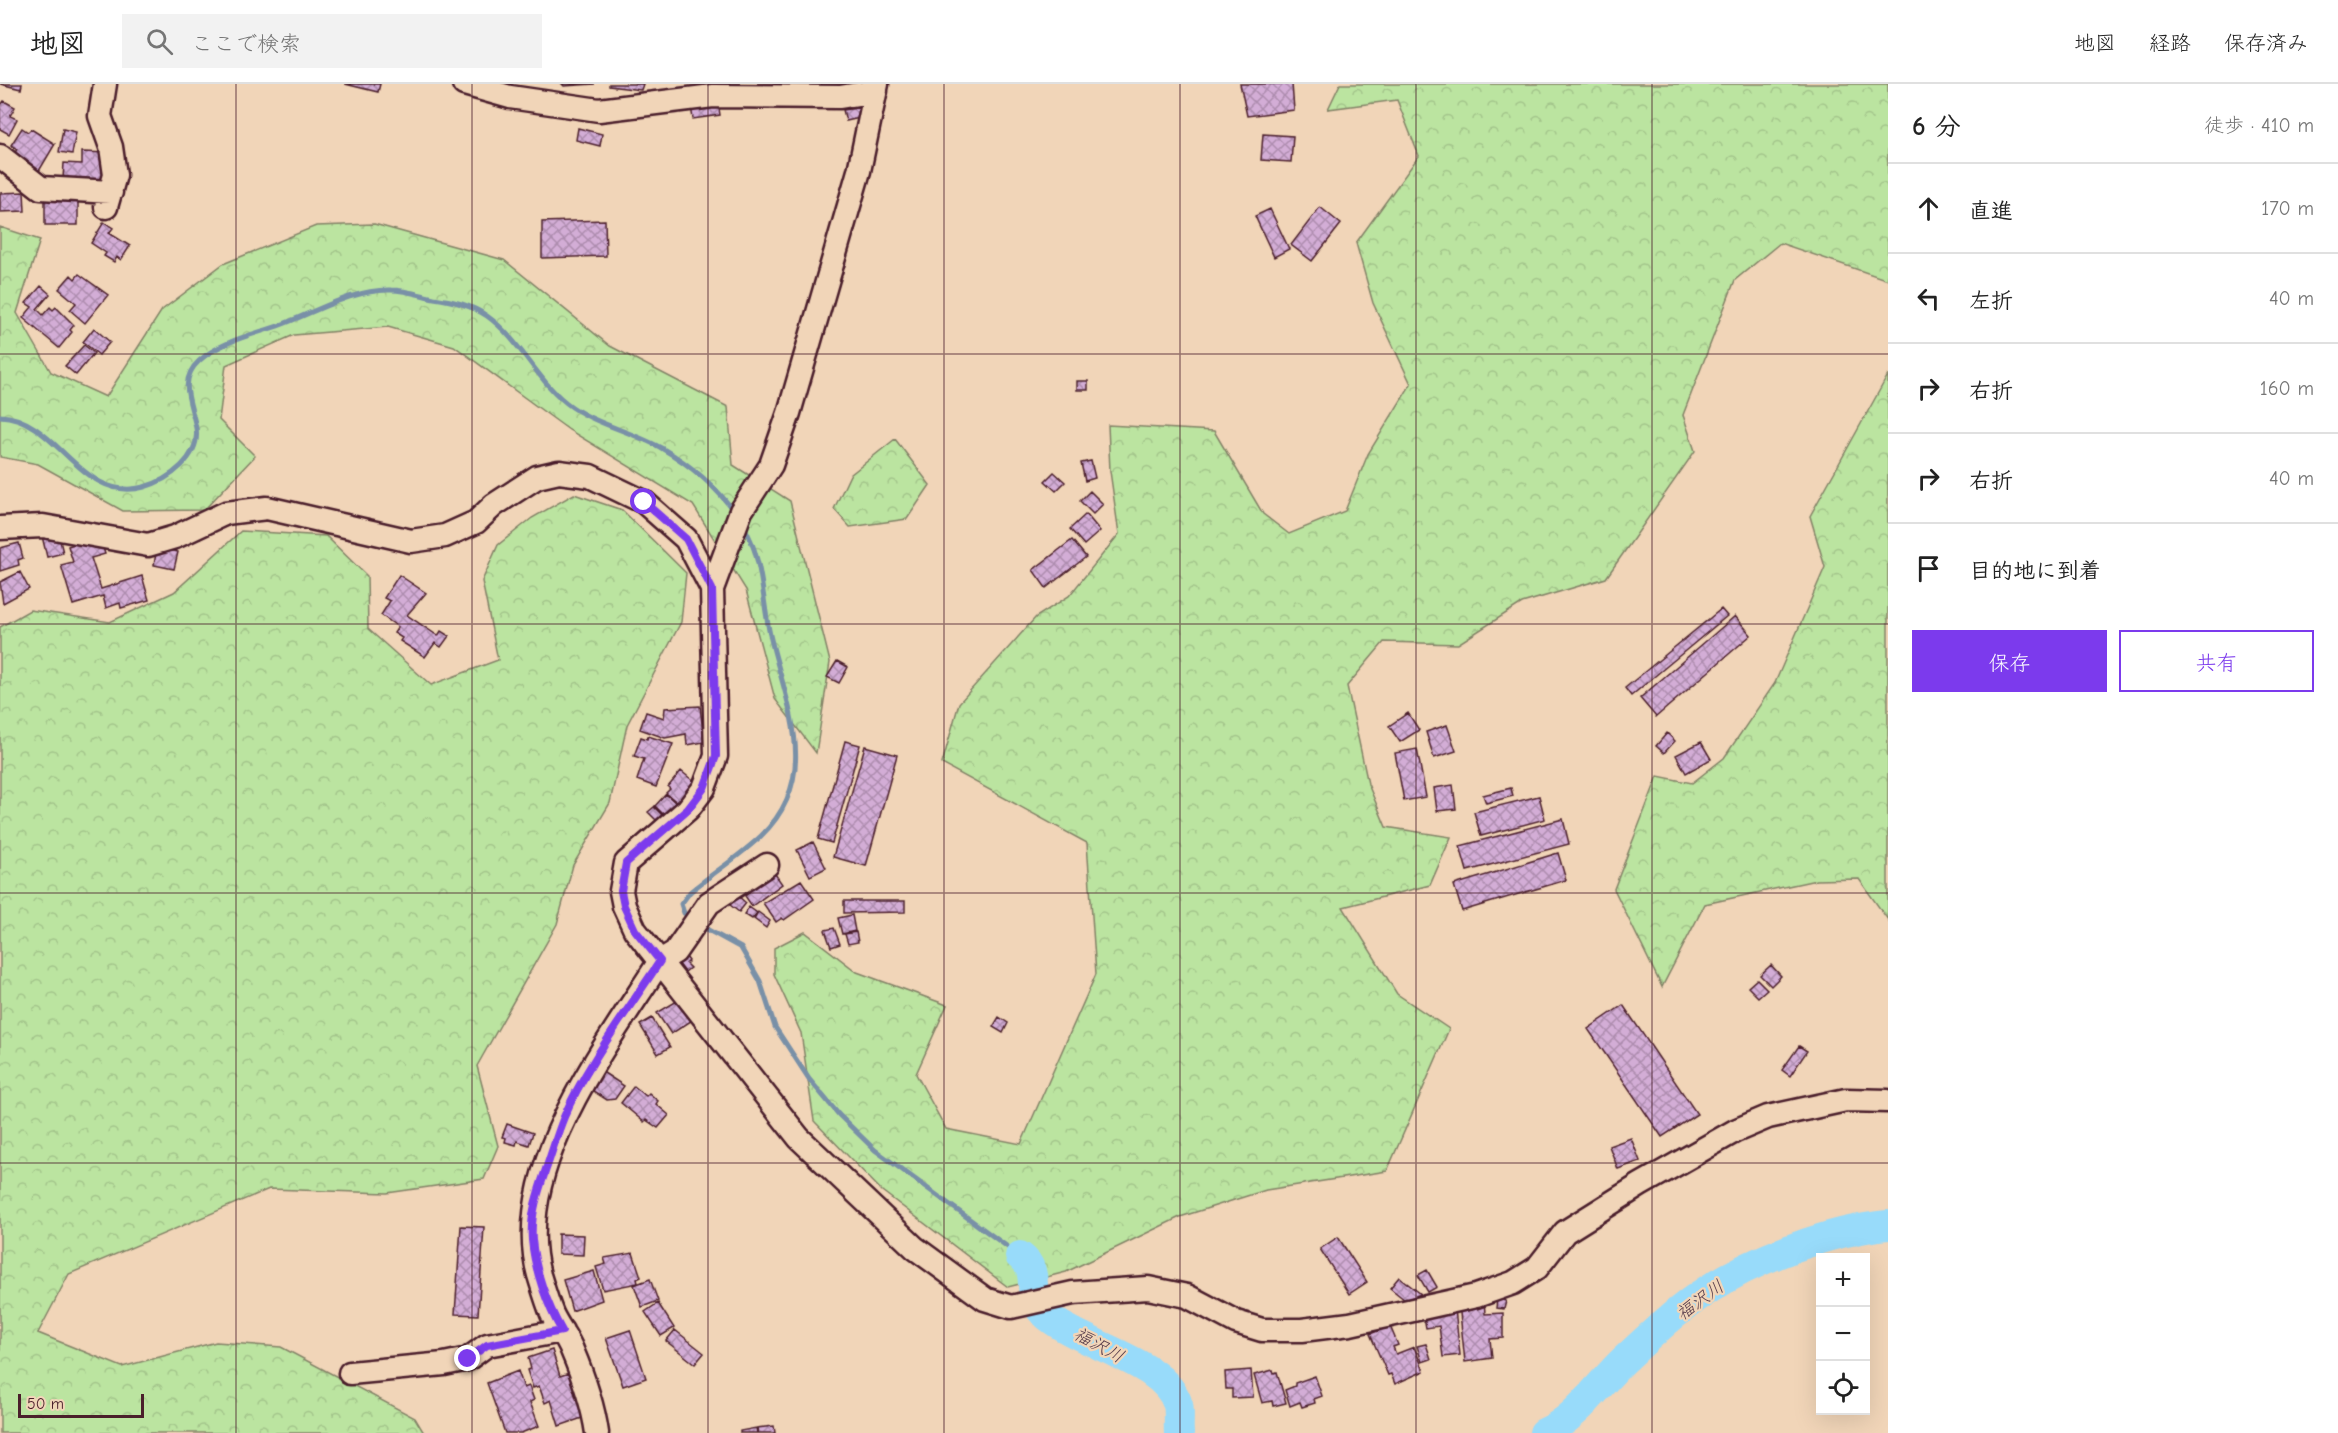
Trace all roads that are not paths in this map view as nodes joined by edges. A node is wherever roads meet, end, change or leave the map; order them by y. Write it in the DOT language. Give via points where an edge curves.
graph roads {
  1 [pos="105,84"];
  2 [pos="464,84"];
  3 [pos="876,88"];
  4 [pos="0,156"];
  5 [pos="0,528"];
  6 [pos="712,589"];
  7 [pos="767,865"];
  8 [pos="660,961"];
  9 [pos="1888,1101"];
  10 [pos="562,1331"];
  11 [pos="350,1373"];
  12 [pos="597,1433"];
  1 -- 4 [label="street" via="100,116 111,147 115,175 109,199 41,188"];
  2 -- 3 [label="street" via="510,97 599,110 713,96 840,97"];
  3 -- 6 [label="street" via="860,171 789,413 771,465 741,512"];
  5 -- 6 [label="street" via="43,526 148,545 226,513 267,508 411,541 445,536 476,522 537,477 559,472 591,476 644,502 686,539"];
  6 -- 8 [label="street" via="716,756 704,788 688,809 626,863 621,891 635,930"];
  7 -- 8 [label="street" via="709,903 675,952"];
  8 -- 9 [label="street" via="799,1138 915,1248 985,1299 1011,1307 1073,1293 1148,1288 1187,1296 1236,1322 1272,1330 1302,1330 1350,1324 1476,1296 1513,1283 1537,1268 1565,1232 1735,1131 1768,1117 1846,1100"];
  8 -- 10 [label="street" via="565,1115 537,1196 532,1240 549,1304"];
  10 -- 11 [label="street" via="487,1345 468,1359 444,1364"];
  10 -- 12 [label="street" via="581,1375"];
}
